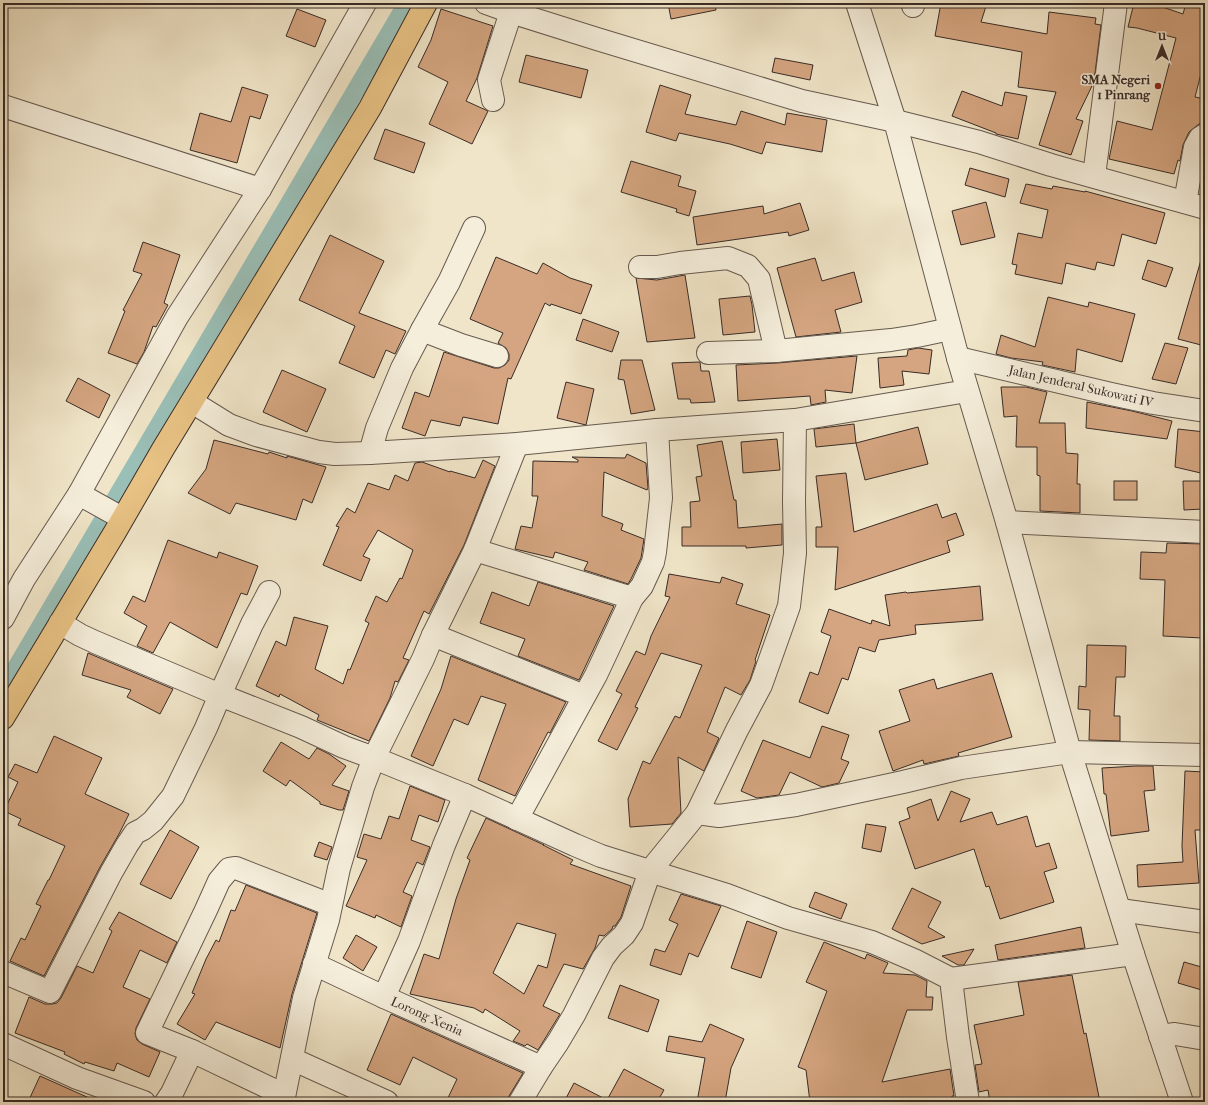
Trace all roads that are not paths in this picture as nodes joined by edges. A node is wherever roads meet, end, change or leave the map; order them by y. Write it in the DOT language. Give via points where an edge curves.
graph roads {
  1 [pos="365,3"];
  2 [pos="426,3"];
  3 [pos="486,3"];
  4 [pos="857,3"];
  5 [pos="1116,3"];
  6 [pos="511,12"];
  7 [pos="493,100"];
  8 [pos="3,106"];
  9 [pos="895,121"];
  10 [pos="1205,135"];
  11 [pos="1094,176"];
  12 [pos="260,189"];
  13 [pos="1195,205"];
  14 [pos="474,228"];
  15 [pos="640,267"];
  16 [pos="950,328"];
  17 [pos="422,330"];
  18 [pos="776,351"];
  19 [pos="708,353"];
  20 [pos="497,356"];
  21 [pos="958,358"];
  22 [pos="967,391"];
  23 [pos="192,402"];
  24 [pos="1205,411"];
  25 [pos="795,420"];
  26 [pos="657,430"];
  27 [pos="517,444"];
  28 [pos="370,453"];
  29 [pos="83,496"];
  30 [pos="119,516"];
  31 [pos="1007,522"];
  32 [pos="1205,532"];
  33 [pos="475,550"];
  34 [pos="269,592"];
  35 [pos="632,598"];
  36 [pos="3,618"];
  37 [pos="60,623"];
  38 [pos="433,635"];
  39 [pos="220,695"];
  40 [pos="584,696"];
  41 [pos="3,718"];
  42 [pos="1070,752"];
  43 [pos="1205,755"];
  44 [pos="374,758"];
  45 [pos="465,796"];
  46 [pos="697,813"];
  47 [pos="517,819"];
  48 [pos="650,871"];
  49 [pos="331,905"];
  50 [pos="1120,910"];
  51 [pos="1205,922"];
  52 [pos="1133,954"];
  53 [pos="314,964"];
  54 [pos="3,972"];
  55 [pos="951,979"];
  56 [pos="384,997"];
  57 [pos="1160,1036"];
  58 [pos="1205,1039"];
  59 [pos="3,1044"];
  60 [pos="192,1051"];
  61 [pos="292,1059"];
  62 [pos="541,1067"];
  63 [pos="284,1098"];
  64 [pos="522,1101"];
  65 [pos="144,1102"];
  66 [pos="166,1102"];
  67 [pos="387,1102"];
  68 [pos="968,1102"];
  69 [pos="1182,1102"];
  1 -- 12 [label="street"];
  2 -- 23 [label="main road" via="370,108"];
  3 -- 6 [label="street"];
  4 -- 9 [label="street"];
  5 -- 11 [label="street"];
  6 -- 7 [label="street" via="489,80"];
  6 -- 9 [label="street" via="802,101"];
  8 -- 12 [label="street"];
  9 -- 11 [label="street" via="980,142"];
  9 -- 16 [label="street"];
  10 -- 13 [label="street" via="1195,146"];
  11 -- 13 [label="street"];
  12 -- 29 [label="street" via="177,317"];
  14 -- 17 [label="street" via="449,282"];
  15 -- 18 [label="street" via="728,258 748,266 759,279"];
  16 -- 18 [label="street" via="891,340"];
  16 -- 21 [label="street"];
  17 -- 20 [label="street" via="461,346"];
  17 -- 28 [label="street" via="387,402"];
  18 -- 19 [label="street"];
  21 -- 22 [label="street"];
  21 -- 24 [label="street, Jalan Jenderal Sukowati IV" via="1125,397"];
  22 -- 25 [label="street"];
  22 -- 31 [label="street"];
  23 -- 28 [label="street" via="229,425 256,436 319,452"];
  23 -- 30 [label="main road"];
  25 -- 26 [label="street"];
  25 -- 46 [label="street" via="795,553 789,606 761,685"];
  26 -- 27 [label="street"];
  26 -- 35 [label="street" via="661,498 655,552 642,586"];
  27 -- 28 [label="street"];
  27 -- 33 [label="street"];
  29 -- 30 [label="street"];
  29 -- 36 [label="street" via="24,579"];
  30 -- 37 [label="main road"];
  31 -- 32 [label="street"];
  31 -- 42 [label="street"];
  33 -- 35 [label="street"];
  33 -- 38 [label="street"];
  34 -- 39 [label="street"];
  35 -- 40 [label="street"];
  37 -- 39 [label="street" via="95,642"];
  37 -- 41 [label="main road"];
  38 -- 40 [label="street"];
  38 -- 44 [label="street"];
  39 -- 44 [label="street"];
  39 -- 54 [label="street" via="173,796 154,821 135,833 111,873 50,992"];
  40 -- 47 [label="street"];
  42 -- 43 [label="street"];
  42 -- 46 [label="street" via="961,768 788,806 719,816"];
  42 -- 50 [label="street"];
  44 -- 45 [label="street"];
  44 -- 49 [label="street" via="348,837"];
  45 -- 47 [label="street"];
  45 -- 56 [label="street" via="409,941"];
  46 -- 48 [label="street"];
  47 -- 48 [label="street" via="601,856"];
  48 -- 55 [label="street" via="727,895 788,918 872,942"];
  48 -- 62 [label="street" via="632,923 624,936 603,958 574,1015"];
  49 -- 53 [label="street"];
  49 -- 60 [label="street" via="236,868 229,869 219,881 147,1033"];
  50 -- 51 [label="street"];
  50 -- 52 [label="street"];
  52 -- 55 [label="street"];
  52 -- 57 [label="street"];
  53 -- 56 [label="street, Lorong Xenia"];
  53 -- 61 [label="street" via="304,998"];
  55 -- 68 [label="street"];
  56 -- 62 [label="street, Lorong Xenia"];
  57 -- 58 [label="street" via="1175,1034"];
  57 -- 69 [label="street"];
  59 -- 65 [label="street" via="77,1078"];
  60 -- 63 [label="street"];
  60 -- 66 [label="street"];
  61 -- 63 [label="street"];
  61 -- 67 [label="street"];
  62 -- 64 [label="street"];
}
